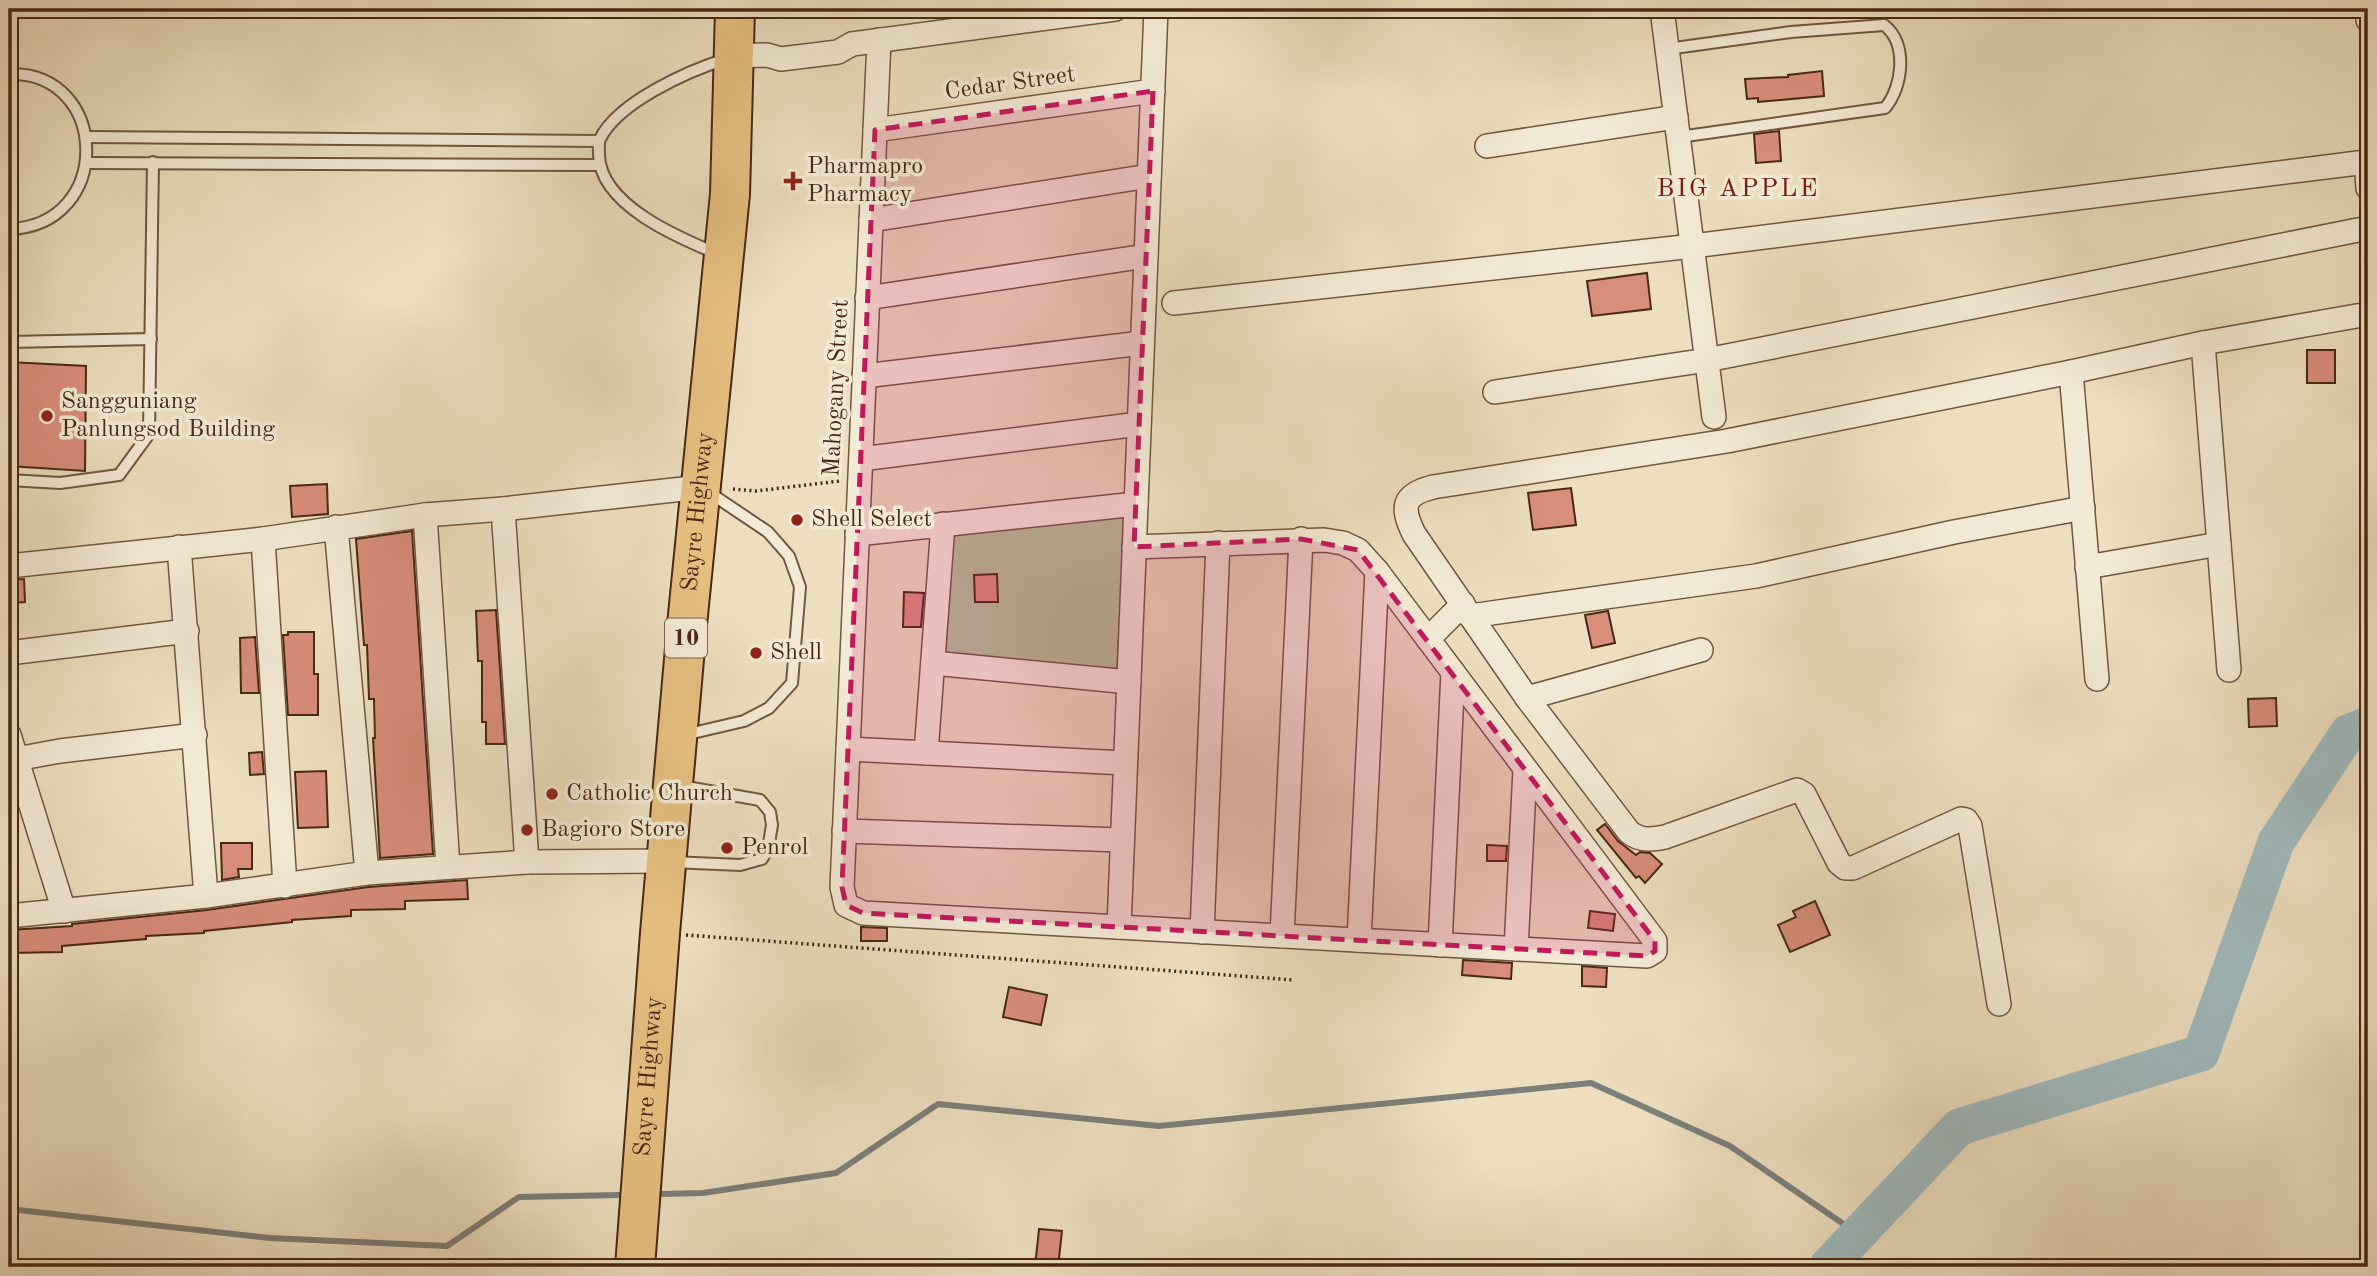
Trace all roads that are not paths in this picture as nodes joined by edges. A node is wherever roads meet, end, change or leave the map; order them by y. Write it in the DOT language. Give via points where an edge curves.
graph roads {
  1 [pos="736,9"];
  2 [pos="1115,9"];
  3 [pos="1156,9"];
  4 [pos="1662,9"];
  5 [pos="2367,9"];
  6 [pos="2368,20"];
  7 [pos="879,40"];
  8 [pos="1667,49"];
  9 [pos="751,55"];
  10 [pos="9,74"];
  11 [pos="1153,91"];
  12 [pos="1677,127"];
  13 [pos="875,130"];
  14 [pos="86,136"];
  15 [pos="599,141"];
  16 [pos="1487,146"];
  17 [pos="153,162"];
  18 [pos="87,163"];
  19 [pos="599,165"];
  20 [pos="1149,176"];
  21 [pos="2368,188"];
  22 [pos="871,220"];
  23 [pos="2368,228"];
  24 [pos="9,229"];
  25 [pos="1693,246"];
  26 [pos="1146,256"];
  27 [pos="724,257"];
  28 [pos="867,298"];
  29 [pos="1174,303"];
  30 [pos="2368,314"];
  31 [pos="151,339"];
  32 [pos="9,342"];
  33 [pos="1142,343"];
  34 [pos="2203,343"];
  35 [pos="1707,360"];
  36 [pos="2071,372"];
  37 [pos="864,376"];
  38 [pos="1495,392"];
  39 [pos="1714,417"];
  40 [pos="1139,424"];
  41 [pos="860,469"];
  42 [pos="9,480"];
  43 [pos="701,488"];
  44 [pos="1136,504"];
  45 [pos="2083,508"];
  46 [pos="503,509"];
  47 [pos="425,515"];
  48 [pos="943,524"];
  49 [pos="336,527"];
  50 [pos="857,534"];
  51 [pos="262,539"];
  52 [pos="1301,539"];
  53 [pos="1219,543"];
  54 [pos="2219,544"];
  55 [pos="179,547"];
  56 [pos="1134,547"];
  57 [pos="9,566"];
  58 [pos="2087,567"];
  59 [pos="1377,571"];
  60 [pos="1467,610"];
  61 [pos="187,631"];
  62 [pos="1428,639"];
  63 [pos="1701,650"];
  64 [pos="9,653"];
  65 [pos="933,663"];
  66 [pos="2229,670"];
  67 [pos="1452,672"];
  68 [pos="2097,679"];
  69 [pos="1129,682"];
  70 [pos="1527,698"];
  71 [pos="9,735"];
  72 [pos="195,735"];
  73 [pos="677,736"];
  74 [pos="848,749"];
  75 [pos="926,753"];
  76 [pos="16,759"];
  77 [pos="1125,763"];
  78 [pos="1525,769"];
  79 [pos="673,784"];
  80 [pos="844,831"];
  81 [pos="1122,840"];
  82 [pos="666,861"];
  83 [pos="527,862"];
  84 [pos="448,867"];
  85 [pos="366,873"];
  86 [pos="285,886"];
  87 [pos="206,896"];
  88 [pos="64,911"];
  89 [pos="9,916"];
  90 [pos="1119,927"];
  91 [pos="1202,932"];
  92 [pos="1282,936"];
  93 [pos="1359,940"];
  94 [pos="1440,945"];
  95 [pos="1516,949"];
  96 [pos="1999,1004"];
  97 [pos="635,1267"];
  1 -- 9 [label="highway, Sayre Highway / 10"];
  2 -- 7 [label="street"];
  3 -- 11 [label="street"];
  4 -- 8 [label="street"];
  5 -- 6 [label="street"];
  7 -- 9 [label="street" via="852,44 836,38 814,40"];
  7 -- 13 [label="street, Mahogany Street"];
  8 -- 12 [label="street"];
  8 -- 12 [label="lane" via="1884,25 1898,42 1900,82 1885,108"];
  9 -- 15 [label="lane" via="695,69 634,104"];
  9 -- 27 [label="highway, Sayre Highway / 10" via="730,182"];
  10 -- 14 [label="lane" via="29,76 56,88 75,109"];
  11 -- 13 [label="street, Cedar Street"];
  11 -- 20 [label="street"];
  12 -- 16 [label="street"];
  12 -- 25 [label="street"];
  13 -- 22 [label="street, Mahogany Street"];
  14 -- 15 [label="lane"];
  14 -- 18 [label="lane"];
  15 -- 19 [label="lane"];
  17 -- 18 [label="lane"];
  17 -- 19 [label="lane"];
  17 -- 31 [label="lane"];
  18 -- 24 [label="lane" via="79,186 64,207 43,221"];
  19 -- 27 [label="lane" via="624,201 646,220"];
  20 -- 22 [label="street"];
  20 -- 26 [label="street"];
  21 -- 25 [label="street" via="2366,162"];
  22 -- 28 [label="street, Mahogany Street"];
  23 -- 35 [label="street"];
  25 -- 29 [label="street"];
  25 -- 35 [label="street"];
  26 -- 28 [label="street"];
  26 -- 33 [label="street"];
  27 -- 43 [label="highway, Sayre Highway / 10"];
  28 -- 37 [label="street, Mahogany Street"];
  30 -- 34 [label="street"];
  31 -- 32 [label="lane"];
  31 -- 42 [label="lane" via="149,434 119,474 60,484"];
  33 -- 37 [label="street"];
  33 -- 40 [label="street"];
  34 -- 36 [label="street"];
  34 -- 54 [label="street"];
  35 -- 38 [label="street"];
  35 -- 39 [label="street"];
  36 -- 45 [label="street"];
  36 -- 60 [label="street" via="1727,441 1418,491 1405,506 1408,520"];
  37 -- 41 [label="street, Mahogany Street"];
  40 -- 41 [label="street"];
  40 -- 44 [label="street"];
  41 -- 50 [label="street, Mahogany Street"];
  43 -- 46 [label="street"];
  43 -- 73 [label="highway, Sayre Highway / 10"];
  43 -- 73 [label="lane" via="768,532 789,556 800,587 792,683 769,708 744,721"];
  44 -- 48 [label="street"];
  44 -- 56 [label="street"];
  45 -- 58 [label="street"];
  45 -- 60 [label="street" via="1756,576"];
  46 -- 47 [label="street"];
  46 -- 83 [label="street"];
  47 -- 49 [label="street"];
  47 -- 84 [label="street"];
  48 -- 50 [label="street"];
  48 -- 65 [label="street"];
  49 -- 51 [label="street"];
  49 -- 85 [label="street"];
  50 -- 74 [label="street, Mahogany Street"];
  51 -- 55 [label="street"];
  51 -- 86 [label="street"];
  52 -- 53 [label="street"];
  52 -- 59 [label="street" via="1343,543"];
  52 -- 92 [label="street"];
  53 -- 56 [label="street"];
  53 -- 91 [label="street"];
  54 -- 58 [label="street"];
  54 -- 66 [label="street"];
  55 -- 57 [label="street"];
  55 -- 61 [label="street"];
  56 -- 69 [label="street"];
  58 -- 68 [label="street"];
  59 -- 62 [label="street"];
  59 -- 93 [label="street"];
  60 -- 62 [label="street"];
  60 -- 70 [label="street"];
  61 -- 64 [label="street"];
  61 -- 72 [label="street"];
  62 -- 67 [label="street"];
  63 -- 70 [label="street"];
  65 -- 69 [label="street"];
  65 -- 75 [label="street"];
  67 -- 78 [label="street"];
  67 -- 94 [label="street"];
  69 -- 77 [label="street"];
  70 -- 96 [label="street" via="1629,832 1642,839 1665,837 1797,790 1804,794 1839,863 1853,868 1966,820"];
  71 -- 76 [label="street"];
  72 -- 76 [label="street"];
  72 -- 87 [label="street"];
  73 -- 79 [label="highway, Sayre Highway / 10"];
  74 -- 75 [label="street"];
  74 -- 80 [label="street, Mahogany Street"];
  75 -- 77 [label="street"];
  76 -- 88 [label="street"];
  77 -- 81 [label="street"];
  78 -- 95 [label="street"];
  78 -- 95 [label="street" via="1656,948 1647,956"];
  79 -- 82 [label="highway, Sayre Highway / 10"];
  79 -- 82 [label="lane" via="760,800 770,812 772,825 762,859 740,865"];
  80 -- 81 [label="street"];
  80 -- 90 [label="street, Mahogany Street" via="842,887 846,905 863,913"];
  81 -- 90 [label="street"];
  82 -- 83 [label="street"];
  82 -- 97 [label="highway, Sayre Highway / 10"];
  83 -- 84 [label="street"];
  84 -- 85 [label="street"];
  85 -- 86 [label="street"];
  86 -- 87 [label="street"];
  87 -- 88 [label="street"];
  88 -- 89 [label="street"];
  90 -- 91 [label="street"];
  91 -- 92 [label="street"];
  92 -- 93 [label="street"];
  93 -- 94 [label="street"];
  94 -- 95 [label="street"];
}
